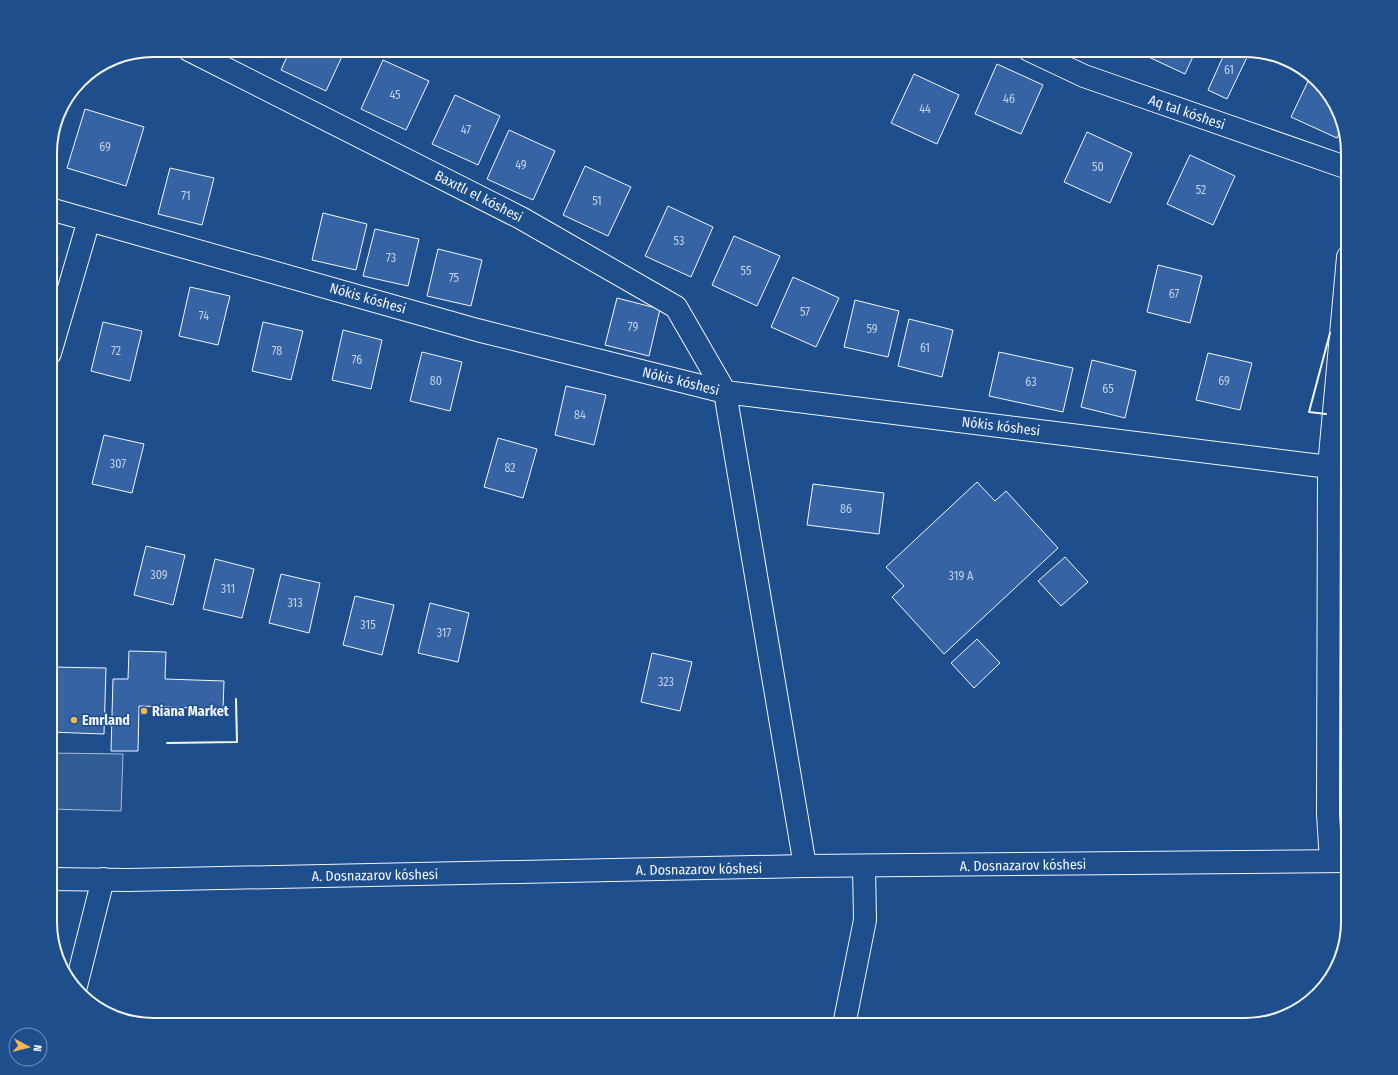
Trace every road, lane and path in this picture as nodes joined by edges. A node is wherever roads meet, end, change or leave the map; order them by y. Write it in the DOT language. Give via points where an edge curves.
graph roads {
  1 [pos="203,57"];
  2 [pos="1044,57"];
  3 [pos="1341,166"];
  4 [pos="57,211"];
  5 [pos="89,220"];
  6 [pos="57,329"];
  7 [pos="1341,330"];
  8 [pos="725,392"];
  9 [pos="1328,467"];
  10 [pos="1339,861"];
  11 [pos="805,866"];
  12 [pos="864,866"];
  13 [pos="57,879"];
  14 [pos="104,879"];
  15 [pos="77,981"];
  16 [pos="845,1018"];
  1 -- 8 [label="street, Baxıtlı el kóshesi" via="522,218 676,307"];
  2 -- 3 [label="street, Aq tal kóshesi" via="1084,76"];
  4 -- 5 [label="street, Nókis kóshesi"];
  5 -- 6 [label="street"];
  5 -- 8 [label="street, Nókis kóshesi" via="477,330"];
  7 -- 9 [label="street"];
  8 -- 9 [label="street, Nókis kóshesi"];
  8 -- 11 [label="street"];
  9 -- 10 [label="street" via="1328,814"];
  10 -- 12 [label="street, A. Dosnazarov kóshesi"];
  11 -- 12 [label="street, A. Dosnazarov kóshesi"];
  11 -- 14 [label="street, A. Dosnazarov kóshesi"];
  12 -- 16 [label="street" via="865,920"];
  13 -- 14 [label="street, A. Dosnazarov kóshesi"];
  14 -- 15 [label="street"];
}
